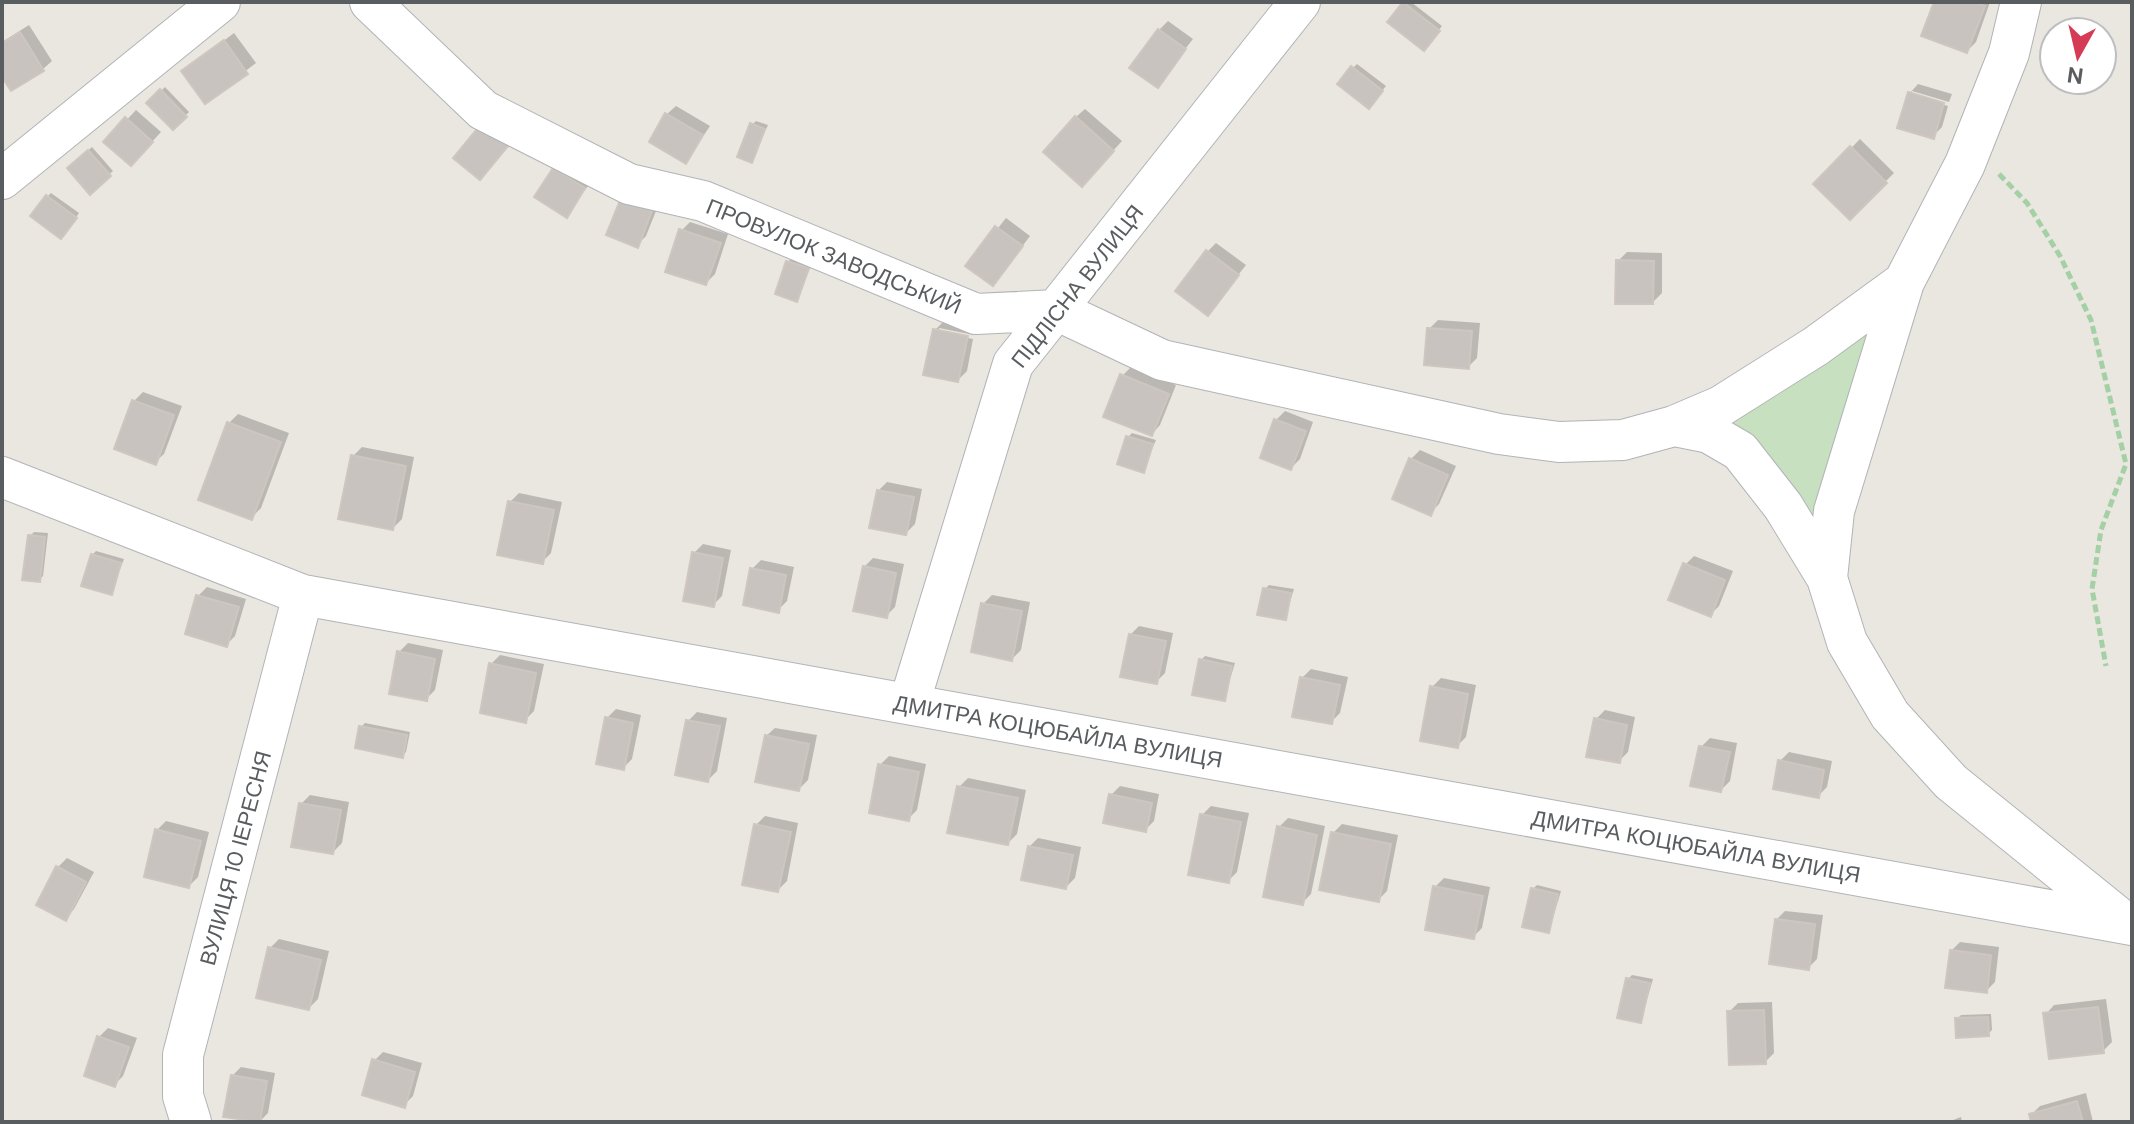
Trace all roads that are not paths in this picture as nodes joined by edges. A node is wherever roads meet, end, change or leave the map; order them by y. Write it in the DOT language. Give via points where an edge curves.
graph roads {
  1 [pos="220,2"];
  2 [pos="370,2"];
  3 [pos="1300,2"];
  4 [pos="2021,2"];
  5 [pos="2,179"];
  6 [pos="1904,282"];
  7 [pos="1056,310"];
  8 [pos="1674,426"];
  9 [pos="2,477"];
  10 [pos="1827,578"];
  11 [pos="303,595"];
  12 [pos="909,704"];
  13 [pos="2130,933"];
  14 [pos="191,1122"];
  1 -- 5 [label="street"];
  2 -- 7 [label="street, ПРОВУЛОК ЗАВОДСЬКИЙ" via="483,110 629,184 703,201 976,314"];
  3 -- 7 [label="street, ПІДЛІСНА ВУЛИЦЯ"];
  4 -- 6 [label="street" via="2009,53 1972,145"];
  6 -- 8 [label="street, ПРОВУЛОК ЗАВОДСЬКИЙ" via="1721,406"];
  6 -- 10 [label="street" via="1834,511"];
  7 -- 8 [label="street, ПРОВУЛОК ЗАВОДСЬКИЙ" via="1162,360 1499,434 1559,442 1623,440"];
  7 -- 12 [label="street, ПІДЛІСНА ВУЛИЦЯ" via="1013,364"];
  8 -- 10 [label="street" via="1709,433 1740,451 1783,506"];
  9 -- 11 [label="street, ДМИТРА КОЦЮБАЙЛА ВУЛИЦЯ"];
  10 -- 13 [label="street" via="1847,642 1890,715 1951,782"];
  11 -- 12 [label="street, ДМИТРА КОЦЮБАЙЛА ВУЛИЦЯ"];
  11 -- 14 [label="street, ВУЛИЦЯ 10 ІЕРЕСНЯ" via="183,1055 183,1096"];
  12 -- 13 [label="street, ДМИТРА КОЦЮБАЙЛА ВУЛИЦЯ"];
}
